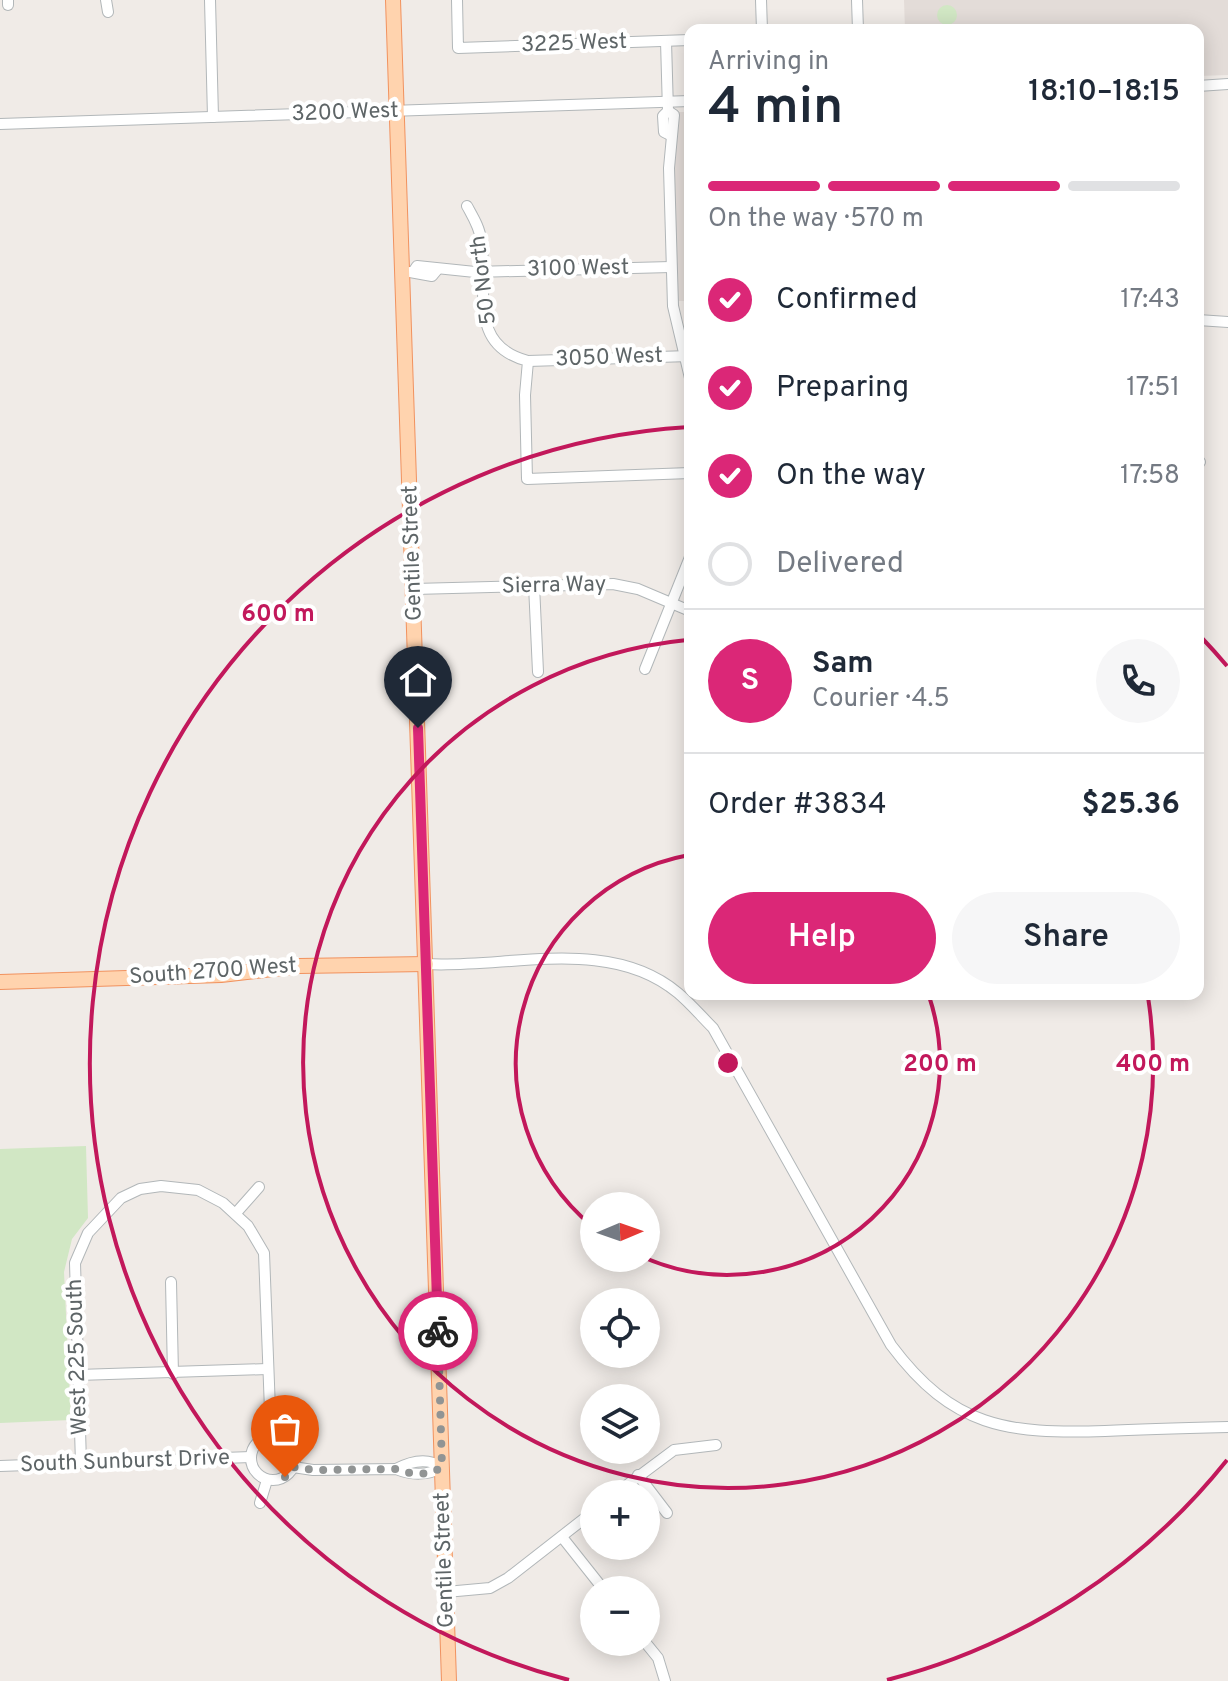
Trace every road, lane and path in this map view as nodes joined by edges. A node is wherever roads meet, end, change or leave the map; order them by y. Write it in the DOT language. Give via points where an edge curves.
graph roads {
  1 [pos="106,0"];
  2 [pos="210,0"];
  3 [pos="393,0"];
  4 [pos="457,0"];
  5 [pos="761,0"];
  6 [pos="857,0"];
  7 [pos="108,12"];
  8 [pos="762,24"];
  9 [pos="858,24"];
  10 [pos="684,40"];
  11 [pos="666,41"];
  12 [pos="1228,84"];
  13 [pos="1204,86"];
  14 [pos="684,102"];
  15 [pos="668,106"];
  16 [pos="399,112"];
  17 [pos="213,117"];
  18 [pos="0,124"];
  19 [pos="467,206"];
  20 [pos="671,267"];
  21 [pos="409,272"];
  22 [pos="483,272"];
  23 [pos="1204,320"];
  24 [pos="1228,321"];
  25 [pos="684,343"];
  26 [pos="684,356"];
  27 [pos="528,361"];
  28 [pos="684,473"];
  29 [pos="684,570"];
  30 [pos="534,585"];
  31 [pos="414,589"];
  32 [pos="670,602"];
  33 [pos="684,608"];
  34 [pos="645,669"];
  35 [pos="538,672"];
  36 [pos="426,964"];
  37 [pos="0,982"];
  38 [pos="684,998"];
  39 [pos="686,1000"];
  40 [pos="259,1187"];
  41 [pos="236,1213"];
  42 [pos="171,1282"];
  43 [pos="267,1369"];
  44 [pos="173,1374"];
  45 [pos="78,1375"];
  46 [pos="1228,1427"];
  47 [pos="271,1436"];
  48 [pos="716,1445"];
  49 [pos="251,1457"];
  50 [pos="81,1463"];
  51 [pos="0,1466"];
  52 [pos="293,1467"];
  53 [pos="442,1467"];
  54 [pos="638,1475"];
  55 [pos="267,1480"];
  56 [pos="632,1480"];
  57 [pos="260,1503"];
  58 [pos="667,1513"];
  59 [pos="580,1522"];
  60 [pos="562,1537"];
  61 [pos="593,1576"];
  62 [pos="446,1592"];
  63 [pos="656,1656"];
  64 [pos="449,1681"];
  65 [pos="665,1681"];
  1 -- 7 [label="street"];
  2 -- 17 [label="street"];
  3 -- 16 [label="main road, Gentile Street"];
  4 -- 11 [label="street, 3225 West" via="458,48"];
  5 -- 8 [label="street"];
  6 -- 9 [label="street"];
  10 -- 11 [label="street, 3225 West"];
  11 -- 15 [label="street"];
  12 -- 13 [label="street"];
  14 -- 15 [label="street, 3200 West"];
  15 -- 16 [label="street, 3200 West"];
  15 -- 20 [label="street" via="663,116 664,132 670,135"];
  16 -- 17 [label="street, 3200 West"];
  16 -- 21 [label="main road, Gentile Street"];
  17 -- 18 [label="street, 3200 West"];
  19 -- 22 [label="street, 50 North" via="479,231"];
  20 -- 22 [label="street, 3100 West"];
  20 -- 25 [label="street" via="673,306"];
  21 -- 22 [label="street, 3100 West" via="432,266"];
  21 -- 31 [label="main road, Gentile Street"];
  22 -- 27 [label="street, 50 North" via="487,330 506,352"];
  23 -- 24 [label="street"];
  26 -- 27 [label="street, 3050 West"];
  27 -- 28 [label="street" via="527,479"];
  29 -- 32 [label="street"];
  30 -- 31 [label="street, Sierra Way"];
  30 -- 32 [label="street, Sierra Way" via="613,584"];
  30 -- 35 [label="street"];
  31 -- 36 [label="main road, Gentile Street"];
  32 -- 33 [label="street, Sierra Way"];
  32 -- 34 [label="street"];
  36 -- 37 [label="main road, South 2700 West"];
  36 -- 38 [label="street" via="605,961 635,969"];
  36 -- 53 [label="main road, Gentile Street"];
  39 -- 46 [label="street" via="713,1028 891,1345 914,1376 959,1410 1037,1433"];
  40 -- 41 [label="street"];
  41 -- 43 [label="street" via="266,1259"];
  41 -- 45 [label="street, West 225 South" via="198,1190 161,1186 121,1198 104,1215 88,1233 75,1263"];
  42 -- 44 [label="street"];
  43 -- 44 [label="street"];
  43 -- 47 [label="street"];
  44 -- 45 [label="street"];
  45 -- 50 [label="street, West 225 South"];
  47 -- 49 [label="street" via="255,1445"];
  47 -- 52 [label="street" via="291,1445"];
  48 -- 54 [label="street" via="674,1450"];
  49 -- 50 [label="street, South Sunburst Drive"];
  49 -- 55 [label="street" via="255,1471"];
  50 -- 51 [label="street, South Sunburst Drive"];
  52 -- 53 [label="street" via="396,1469 408,1474 433,1473"];
  52 -- 55 [label="street" via="280,1480"];
  53 -- 62 [label="main road, Gentile Street"];
  54 -- 56 [label="street"];
  54 -- 58 [label="street"];
  55 -- 57 [label="street"];
  59 -- 60 [label="street"];
  60 -- 61 [label="street"];
  60 -- 62 [label="street" via="490,1588"];
  62 -- 64 [label="main road, Gentile Street"];
  63 -- 65 [label="street"];
}
